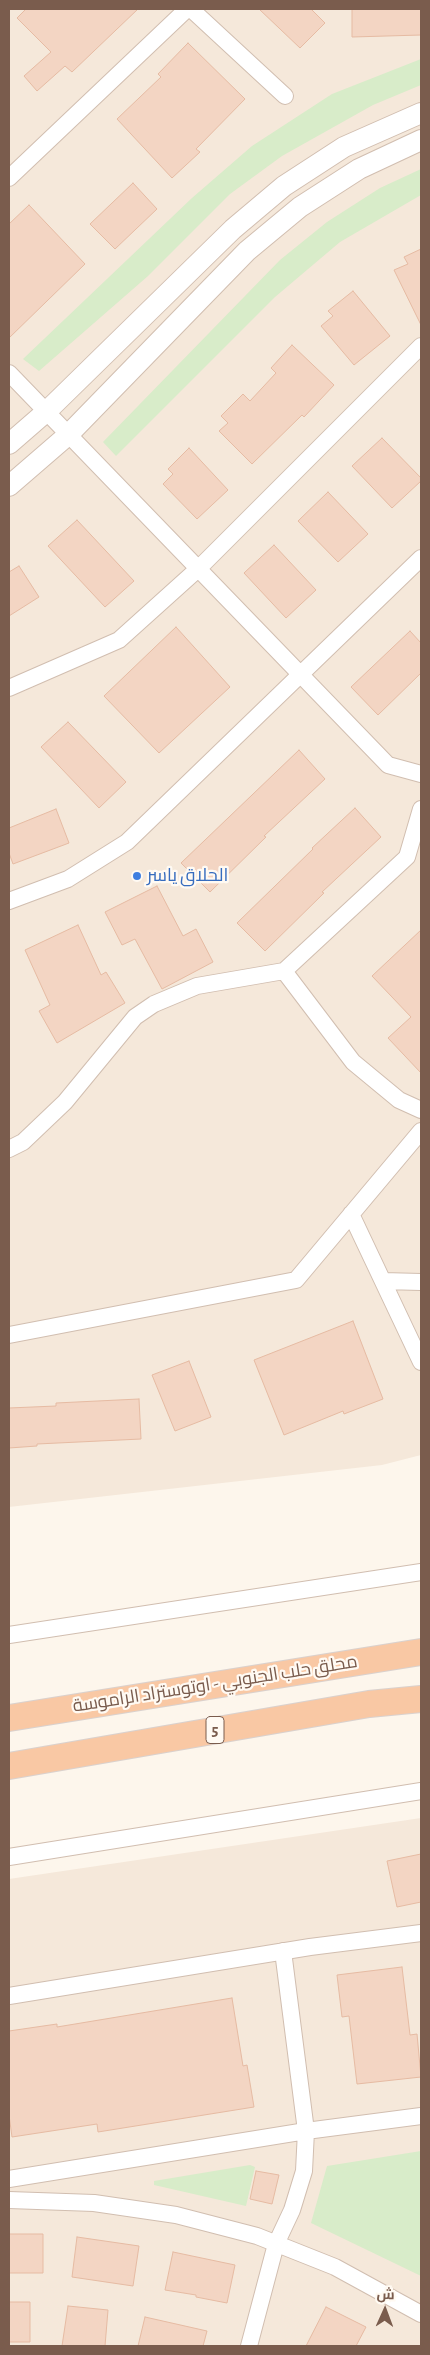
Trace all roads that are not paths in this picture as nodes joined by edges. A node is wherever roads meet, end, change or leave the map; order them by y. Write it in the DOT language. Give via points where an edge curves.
graph roads {
  1 [pos="186,9"];
  2 [pos="191,9"];
  3 [pos="285,96"];
  4 [pos="421,112"];
  5 [pos="421,140"];
  6 [pos="9,178"];
  7 [pos="421,346"];
  8 [pos="9,373"];
  9 [pos="46,411"];
  10 [pos="68,435"];
  11 [pos="9,444"];
  12 [pos="9,486"];
  13 [pos="421,558"];
  14 [pos="199,568"];
  15 [pos="301,674"];
  16 [pos="9,688"];
  17 [pos="421,774"];
  18 [pos="421,809"];
  19 [pos="9,901"];
  20 [pos="284,971"];
  21 [pos="421,1110"];
  22 [pos="421,1131"];
  23 [pos="9,1149"];
  24 [pos="351,1214"];
  25 [pos="383,1281"];
  26 [pos="421,1282"];
  27 [pos="9,1336"];
  28 [pos="421,1362"];
  29 [pos="421,1572"];
  30 [pos="9,1635"];
  31 [pos="421,1652"];
  32 [pos="421,1699"];
  33 [pos="9,1718"];
  34 [pos="9,1766"];
  35 [pos="421,1791"];
  36 [pos="9,1856"];
  37 [pos="421,1933"];
  38 [pos="283,1952"];
  39 [pos="9,1996"];
  40 [pos="421,2116"];
  41 [pos="306,2131"];
  42 [pos="9,2179"];
  43 [pos="9,2200"];
  44 [pos="276,2244"];
  45 [pos="421,2314"];
  46 [pos="249,2346"];
  1 -- 6 [label="street"];
  2 -- 3 [label="street"];
  4 -- 9 [label="street" via="344,147 284,186 233,229"];
  5 -- 10 [label="street" via="358,169 292,213 247,251"];
  7 -- 14 [label="street"];
  8 -- 9 [label="street"];
  9 -- 10 [label="street"];
  9 -- 11 [label="street"];
  10 -- 12 [label="street"];
  10 -- 14 [label="street"];
  13 -- 15 [label="street"];
  14 -- 15 [label="street"];
  14 -- 16 [label="street" via="119,640"];
  15 -- 17 [label="street" via="388,765"];
  15 -- 19 [label="street" via="127,842 68,879"];
  18 -- 20 [label="street" via="407,857"];
  20 -- 21 [label="street" via="352,1062 400,1100"];
  20 -- 23 [label="street" via="197,986 147,1009 135,1017 65,1102 23,1142"];
  22 -- 24 [label="street"];
  24 -- 25 [label="street"];
  24 -- 27 [label="street" via="296,1280"];
  25 -- 26 [label="street"];
  25 -- 28 [label="street"];
  29 -- 30 [label="street"];
  31 -- 33 [label="highway, محلق حلب الجنوبي - اوتوستراد الراموسة"];
  32 -- 34 [label="highway, 5" via="369,1704"];
  35 -- 36 [label="street"];
  37 -- 38 [label="street"];
  38 -- 39 [label="street"];
  38 -- 41 [label="street"];
  40 -- 41 [label="street"];
  41 -- 42 [label="street"];
  41 -- 44 [label="street" via="304,2171 292,2210"];
  43 -- 44 [label="street" via="94,2203 176,2215"];
  44 -- 45 [label="street" via="335,2267"];
  44 -- 46 [label="street"];
}
